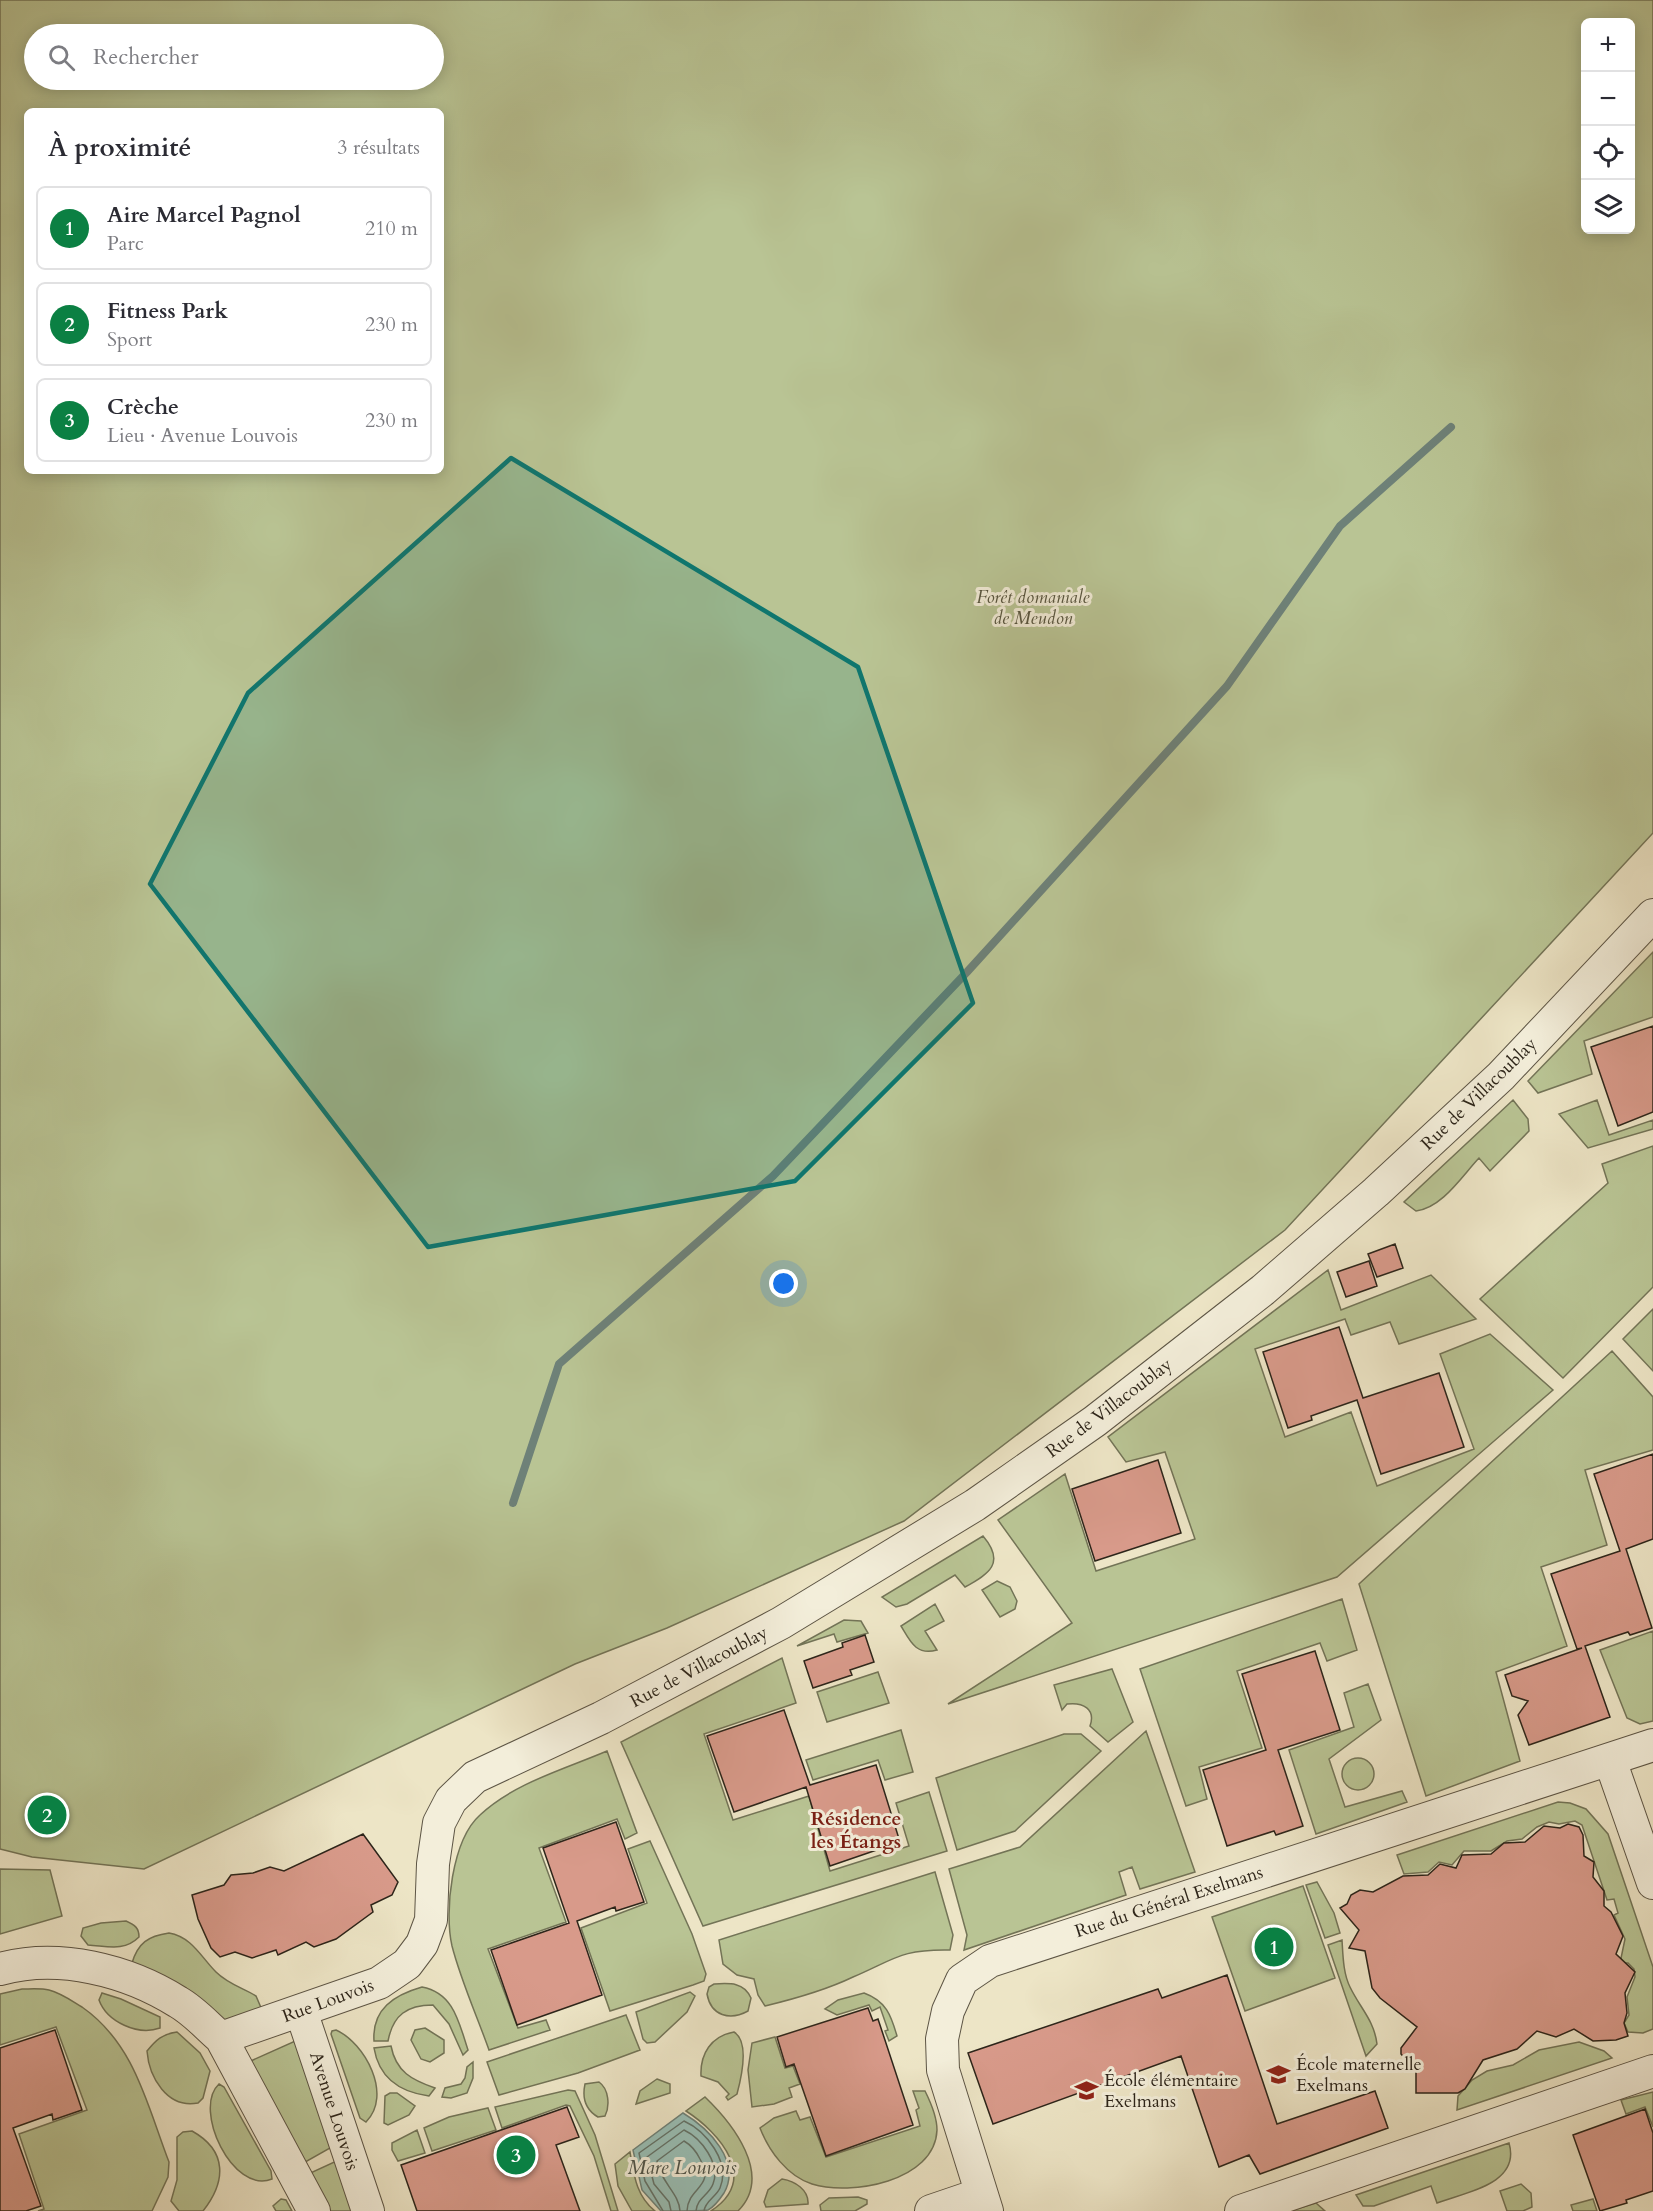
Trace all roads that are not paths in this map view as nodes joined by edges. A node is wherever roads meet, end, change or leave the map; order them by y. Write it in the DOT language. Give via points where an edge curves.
graph roads {
  1 [pos="1653,915"];
  2 [pos="1653,1745"];
  3 [pos="1610,1760"];
  4 [pos="475,1777"];
  5 [pos="1653,1883"];
  6 [pos="0,1969"];
  7 [pos="301,2011"];
  8 [pos="221,2038"];
  9 [pos="1653,2071"];
  10 [pos="984,2203"];
  11 [pos="314,2211"];
  12 [pos="368,2211"];
  13 [pos="931,2211"];
  14 [pos="1241,2211"];
  1 -- 4 [label="street, Rue de Villacoublay" via="1501,1076 1376,1192 1263,1290 1095,1421 975,1505 781,1623 601,1718"];
  2 -- 3 [label="street, Rue du Général Exelmans"];
  3 -- 5 [label="street"];
  3 -- 10 [label="street, Rue du Général Exelmans" via="990,1961 962,1980 948,2011 942,2039 943,2070"];
  4 -- 7 [label="street, Rue Louvois" via="451,1800 440,1823 433,1864 431,1920 422,1944 407,1964 380,1983"];
  6 -- 8 [label="street" via="34,1962 97,1969 153,1988 180,2002"];
  7 -- 8 [label="street, Rue Louvois"];
  7 -- 12 [label="street, Avenue Louvois"];
  8 -- 11 [label="street"];
  9 -- 14 [label="street"];
  10 -- 13 [label="street"];
}
